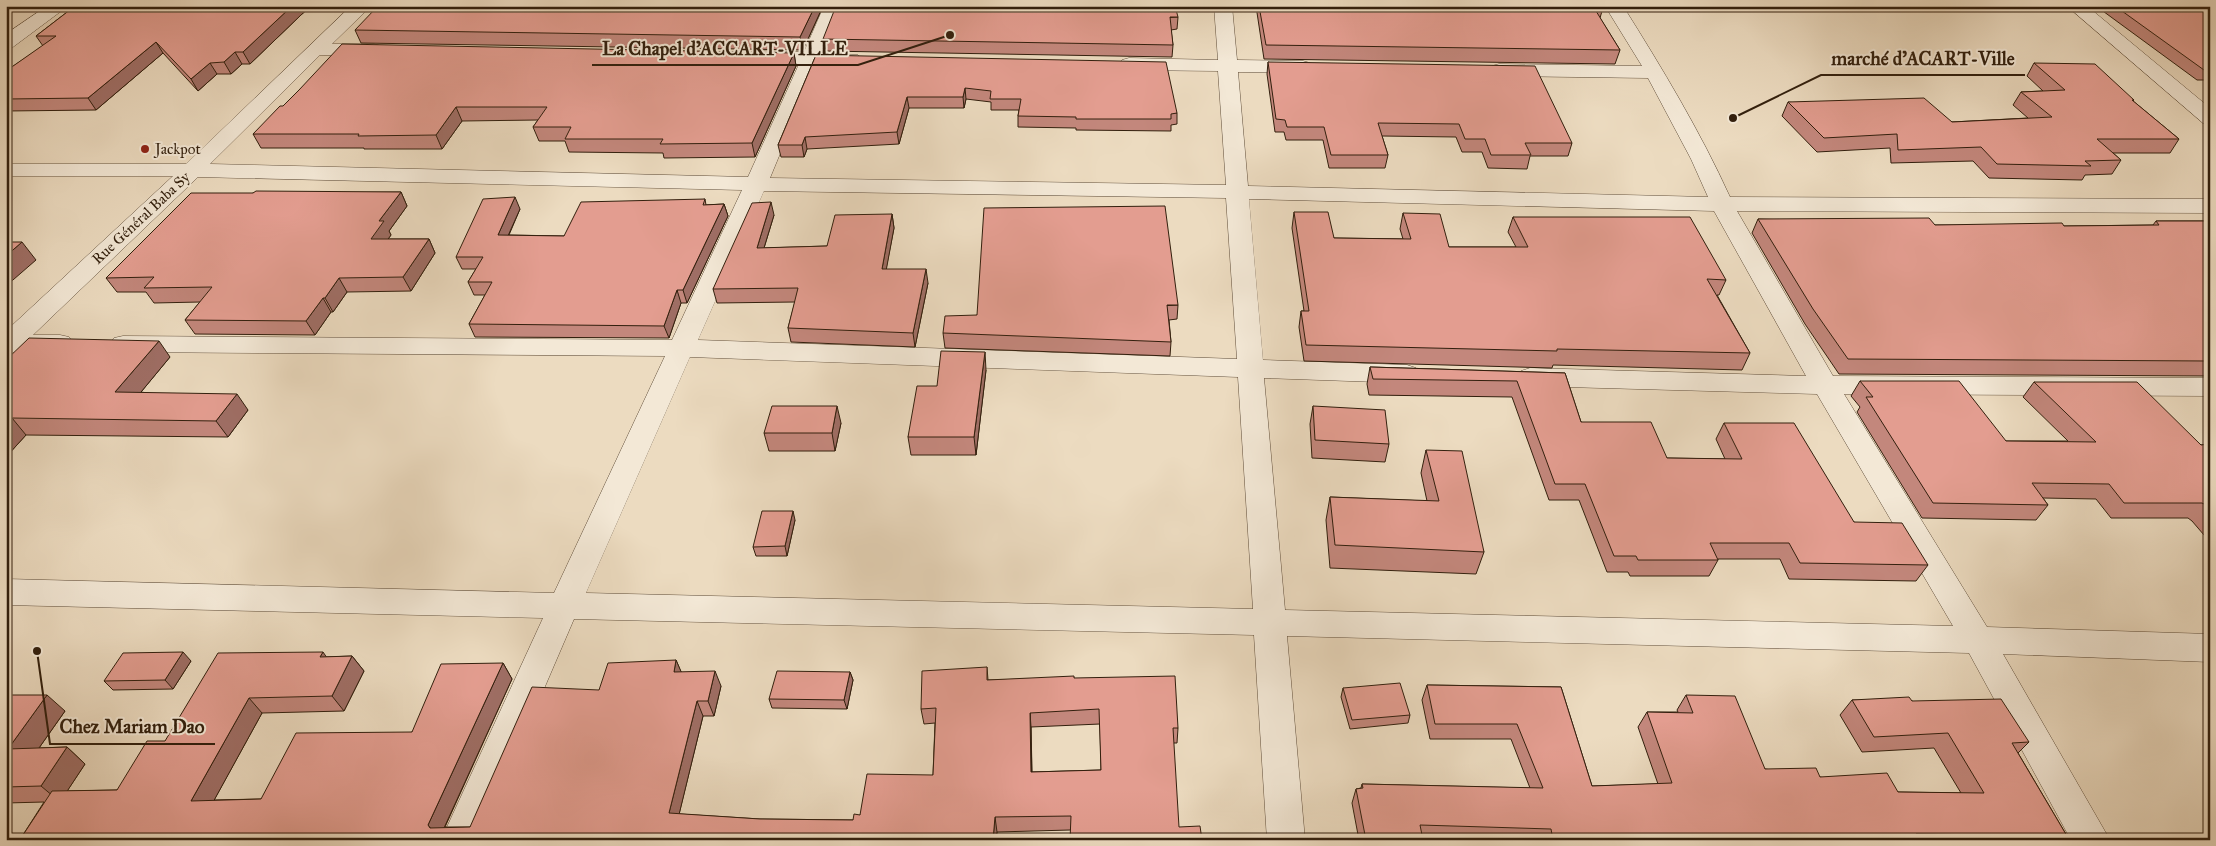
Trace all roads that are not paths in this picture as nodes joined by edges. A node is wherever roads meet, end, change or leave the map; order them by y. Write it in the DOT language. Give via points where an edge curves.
graph roads {
  1 [pos="59,6"];
  2 [pos="362,6"];
  3 [pos="833,6"];
  4 [pos="1223,6"];
  5 [pos="1614,6"];
  6 [pos="2076,6"];
  7 [pos="6,43"];
  8 [pos="315,49"];
  9 [pos="394,50"];
  10 [pos="741,57"];
  11 [pos="810,58"];
  12 [pos="870,59"];
  13 [pos="1108,64"];
  14 [pos="1228,66"];
  15 [pos="1317,68"];
  16 [pos="1486,70"];
  17 [pos="1655,72"];
  18 [pos="2210,119"];
  19 [pos="6,170"];
  20 [pos="192,170"];
  21 [pos="756,184"];
  22 [pos="1238,192"];
  23 [pos="1722,204"];
  24 [pos="2210,206"];
  25 [pos="8,344"];
  26 [pos="681,348"];
  27 [pos="1251,370"];
  28 [pos="1429,374"];
  29 [pos="1508,377"];
  30 [pos="1825,385"];
  31 [pos="2210,387"];
  32 [pos="6,592"];
  33 [pos="564,606"];
  34 [pos="1271,623"];
  35 [pos="1978,640"];
  36 [pos="2210,648"];
  37 [pos="460,840"];
  38 [pos="1286,840"];
  39 [pos="2091,840"];
  1 -- 7 [label="street"];
  2 -- 8 [label="street, Rue Général Baba Sy"];
  3 -- 11 [label="street"];
  4 -- 14 [label="street"];
  5 -- 17 [label="street"];
  6 -- 18 [label="street"];
  8 -- 9 [label="street"];
  8 -- 20 [label="street, Rue Général Baba Sy"];
  10 -- 11 [label="street"];
  11 -- 12 [label="street"];
  11 -- 21 [label="street"];
  13 -- 14 [label="street"];
  14 -- 15 [label="street"];
  14 -- 22 [label="street"];
  16 -- 17 [label="street"];
  17 -- 23 [label="street" via="1702,158"];
  19 -- 20 [label="street"];
  20 -- 21 [label="street"];
  20 -- 25 [label="street, Rue Général Baba Sy"];
  21 -- 22 [label="street"];
  21 -- 26 [label="street"];
  22 -- 23 [label="street"];
  22 -- 27 [label="street"];
  23 -- 24 [label="street"];
  23 -- 30 [label="street"];
  25 -- 26 [label="street"];
  26 -- 27 [label="street"];
  26 -- 33 [label="street"];
  27 -- 28 [label="street"];
  27 -- 34 [label="street"];
  29 -- 30 [label="street"];
  30 -- 31 [label="street"];
  30 -- 35 [label="street"];
  32 -- 33 [label="street"];
  33 -- 34 [label="street"];
  33 -- 37 [label="street"];
  34 -- 35 [label="street"];
  34 -- 38 [label="street"];
  35 -- 36 [label="street"];
  35 -- 39 [label="street"];
}
